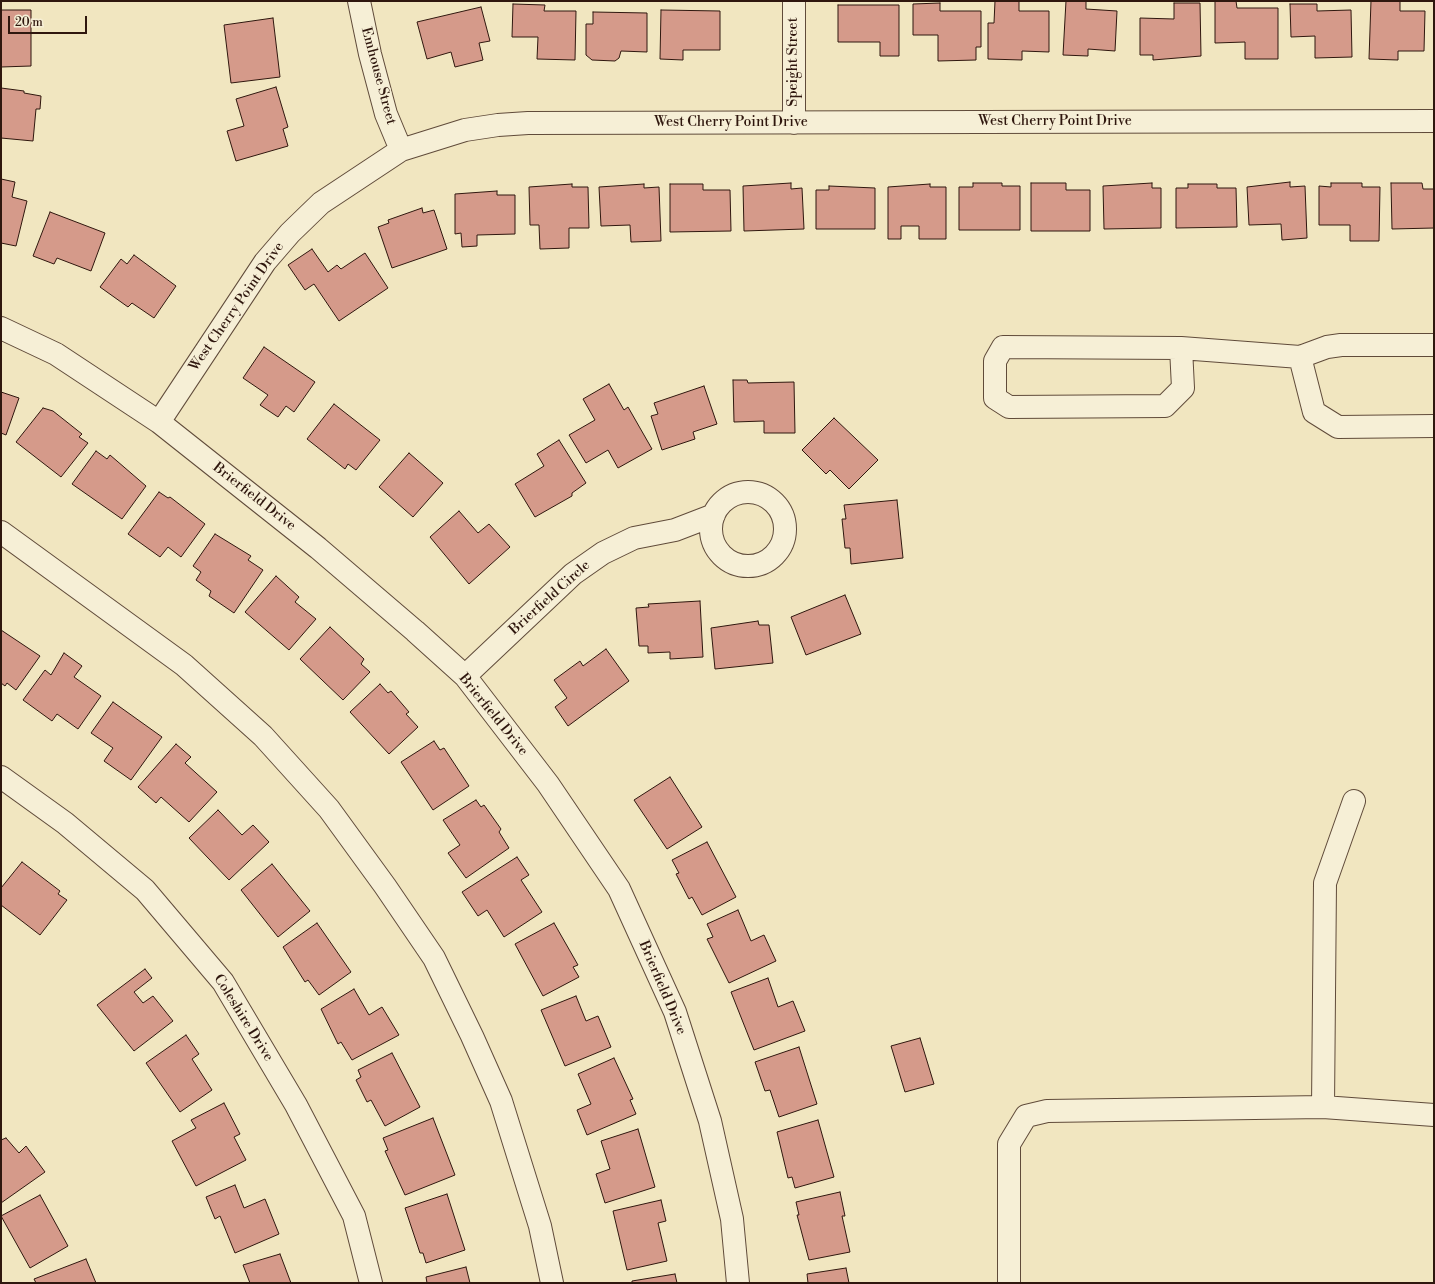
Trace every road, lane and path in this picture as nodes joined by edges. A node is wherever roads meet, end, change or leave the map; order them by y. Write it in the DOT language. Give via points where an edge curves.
graph roads {
  1 [pos="359,1"];
  2 [pos="794,1"];
  3 [pos="1434,121"];
  4 [pos="794,123"];
  5 [pos="401,150"];
  6 [pos="1,328"];
  7 [pos="1434,345"];
  8 [pos="1181,348"];
  9 [pos="1300,357"];
  10 [pos="159,422"];
  11 [pos="1434,426"];
  12 [pos="714,515"];
  13 [pos="1,532"];
  14 [pos="465,676"];
  15 [pos="1,777"];
  16 [pos="1354,801"];
  17 [pos="1323,1108"];
  18 [pos="1434,1115"];
  19 [pos="371,1283"];
  20 [pos="552,1283"];
  21 [pos="738,1283"];
  22 [pos="1009,1283"];
  1 -- 5 [label="street, Emhouse Street" via="386,114"];
  2 -- 4 [label="street, Speight Street"];
  3 -- 4 [label="street, West Cherry Point Drive"];
  4 -- 5 [label="street, West Cherry Point Drive" via="498,125 465,130"];
  5 -- 10 [label="street, West Cherry Point Drive" via="321,203 290,233 265,262"];
  6 -- 10 [label="street, Brierfield Drive" via="56,354"];
  7 -- 9 [label="street" via="1340,345 1321,348"];
  8 -- 8 [label="street" via="1183,388 1165,406 1010,407 995,398 996,361 1003,347"];
  8 -- 9 [label="street"];
  9 -- 11 [label="street" via="1314,412 1338,427"];
  10 -- 14 [label="street, Brierfield Drive" via="318,548"];
  12 -- 14 [label="street, Brierfield Circle" via="676,530 634,538 602,553 573,574"];
  13 -- 20 [label="street" via="184,665 263,736 329,808 434,958 472,1036 501,1101 540,1226"];
  14 -- 21 [label="street, Brierfield Drive" via="548,784 619,889 675,1012 710,1121 732,1219"];
  15 -- 19 [label="street, Coleshire Drive" via="65,823 145,890 223,982 296,1105 354,1216"];
  16 -- 17 [label="street" via="1325,884"];
  17 -- 18 [label="street"];
  17 -- 22 [label="street" via="1047,1111 1026,1116 1009,1144"];
}
